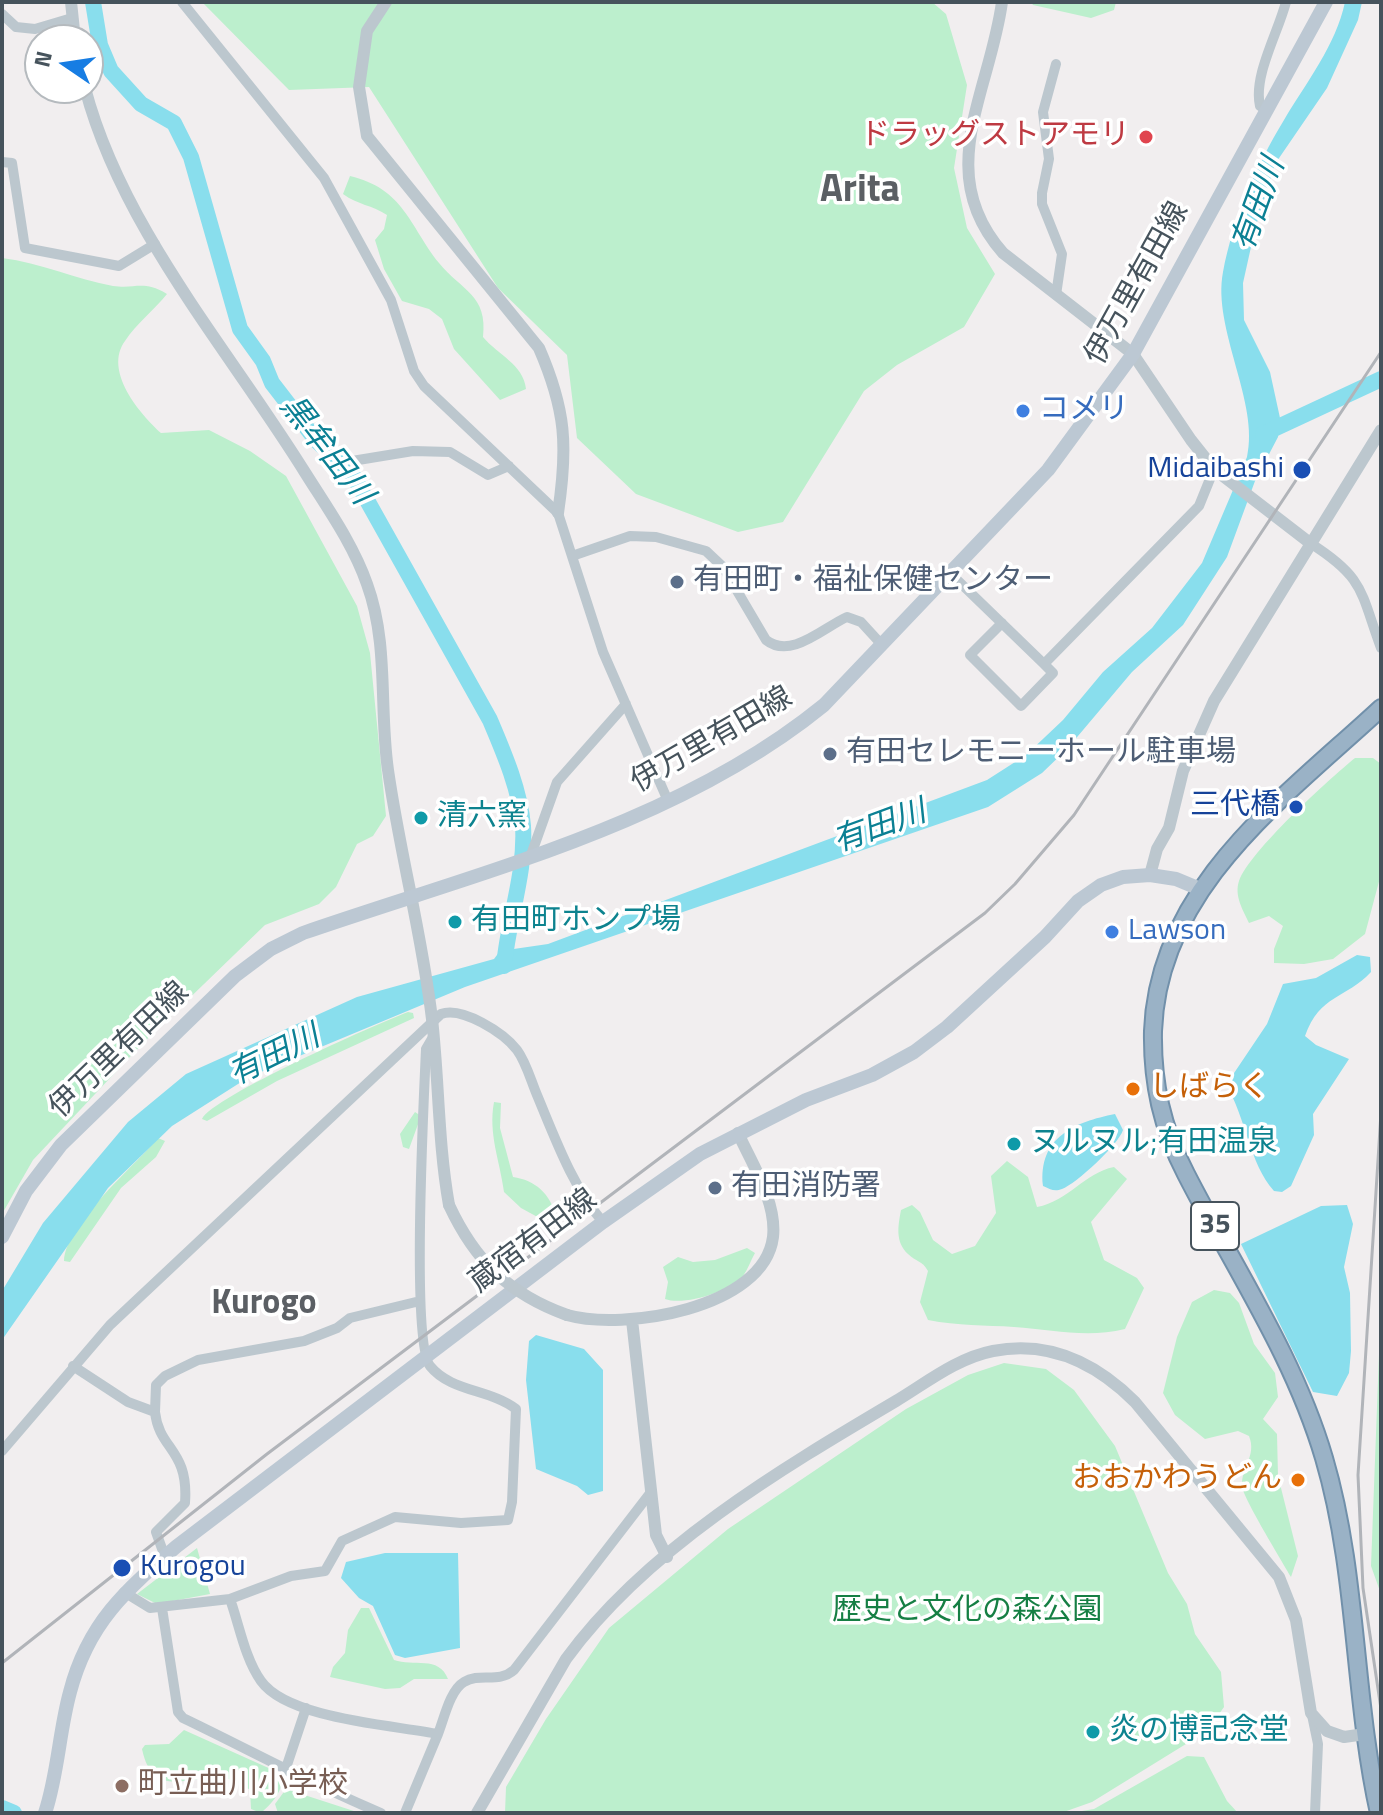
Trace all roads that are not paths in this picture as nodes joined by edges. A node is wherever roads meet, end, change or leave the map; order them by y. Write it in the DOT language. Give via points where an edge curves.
graph roads {
  1 [pos="71,2"];
  2 [pos="182,2"];
  3 [pos="386,2"];
  4 [pos="1002,2"];
  5 [pos="1286,2"];
  6 [pos="1326,2"];
  7 [pos="2,14"];
  8 [pos="72,18"];
  9 [pos="73,24"];
  10 [pos="1056,64"];
  11 [pos="90,104"];
  12 [pos="1265,109"];
  13 [pos="2,162"];
  14 [pos="155,244"];
  15 [pos="1056,295"];
  16 [pos="1133,354"];
  17 [pos="1381,430"];
  18 [pos="352,461"];
  19 [pos="509,466"];
  20 [pos="1219,472"];
  21 [pos="558,513"];
  22 [pos="1310,543"];
  23 [pos="575,555"];
  24 [pos="950,573"];
  25 [pos="1002,623"];
  26 [pos="882,645"];
  27 [pos="1381,648"];
  28 [pos="1044,664"];
  29 [pos="626,704"];
  30 [pos="1381,708"];
  31 [pos="668,801"];
  32 [pos="531,855"];
  33 [pos="1150,875"];
  34 [pos="1200,889"];
  35 [pos="414,895"];
  36 [pos="432,1021"];
  37 [pos="433,1037"];
  38 [pos="738,1133"];
  39 [pos="603,1222"];
  40 [pos="2,1237"];
  41 [pos="420,1301"];
  42 [pos="632,1320"];
  43 [pos="425,1357"];
  44 [pos="73,1366"];
  45 [pos="155,1412"];
  46 [pos="2,1451"];
  47 [pos="651,1492"];
  48 [pos="165,1557"];
  49 [pos="667,1557"];
  50 [pos="124,1592"];
  51 [pos="230,1599"];
  52 [pos="162,1608"];
  53 [pos="306,1708"];
  54 [pos="1311,1713"];
  55 [pos="438,1734"];
  56 [pos="1365,1734"];
  57 [pos="285,1771"];
  58 [pos="46,1811"];
  59 [pos="381,1813"];
  60 [pos="405,1813"];
  61 [pos="477,1813"];
  62 [pos="1315,1813"];
  63 [pos="1379,1813"];
  1 -- 8 [label="street"];
  2 -- 19 [label="street" via="324,178 391,300 424,386"];
  3 -- 21 [label="street" via="367,31 359,87 367,136 539,348 557,390 565,432"];
  4 -- 15 [label="street" via="971,129 967,185 986,234"];
  5 -- 12 [label="street" via="1259,84 1257,95"];
  6 -- 12 [label="main road, 伊万里有田線"];
  7 -- 8 [label="street" via="16,27 35,29"];
  8 -- 9 [label="street"];
  10 -- 15 [label="street" via="1043,112 1049,159 1042,193 1062,254"];
  11 -- 14 [label="street" via="103,148"];
  12 -- 16 [label="main road, 伊万里有田線"];
  13 -- 14 [label="street" via="12,163 25,248 119,266"];
  14 -- 35 [label="street" via="287,443 368,585 383,675 387,766"];
  15 -- 16 [label="street"];
  16 -- 20 [label="street"];
  16 -- 24 [label="main road, 伊万里有田線" via="1048,470"];
  17 -- 22 [label="street"];
  18 -- 19 [label="street" via="413,451 450,452 488,475"];
  19 -- 21 [label="street"];
  20 -- 22 [label="street"];
  20 -- 28 [label="street" via="1199,506"];
  21 -- 23 [label="street"];
  22 -- 27 [label="street" via="1351,573 1363,591"];
  22 -- 33 [label="street" via="1200,729"];
  23 -- 26 [label="street" via="630,536 686,544 706,551 723,567 774,646 788,647 847,617 861,622"];
  23 -- 29 [label="street" via="603,652"];
  24 -- 25 [label="street"];
  24 -- 26 [label="main road, 伊万里有田線"];
  25 -- 28 [label="street"];
  25 -- 28 [label="street" via="970,655 1021,706 1053,673"];
  26 -- 31 [label="main road, 伊万里有田線" via="790,733"];
  29 -- 31 [label="street"];
  29 -- 32 [label="street" via="557,782"];
  30 -- 34 [label="highway, 35" via="1260,820"];
  31 -- 32 [label="main road, 伊万里有田線"];
  32 -- 35 [label="main road, 伊万里有田線"];
  33 -- 34 [label="main road, 蔵宿有田線"];
  33 -- 38 [label="main road, 蔵宿有田線" via="1123,877 1078,901 914,1052"];
  34 -- 56 [label="highway, 35" via="1167,950 1154,999 1155,1093 1173,1148 1283,1353 1324,1458 1343,1549"];
  35 -- 36 [label="street"];
  35 -- 40 [label="main road, 伊万里有田線" via="303,933 235,976 61,1145 26,1191"];
  36 -- 37 [label="street"];
  36 -- 39 [label="street" via="447,1012 472,1019 517,1050 554,1135"];
  36 -- 44 [label="street" via="148,1288"];
  37 -- 41 [label="street" via="426,1049"];
  37 -- 42 [label="street, bridge" via="439,1149 449,1205 485,1266 525,1298 567,1315 598,1322"];
  38 -- 39 [label="main road, 蔵宿有田線"];
  38 -- 42 [label="street" via="773,1214 773,1238 764,1262 749,1281 723,1296"];
  39 -- 43 [label="main road, 蔵宿有田線"];
  41 -- 43 [label="street"];
  41 -- 45 [label="street" via="350,1318 304,1341 198,1360 156,1385"];
  42 -- 47 [label="street"];
  43 -- 48 [label="main road, 蔵宿有田線"];
  43 -- 51 [label="street" via="456,1385 501,1398 516,1409 508,1520 461,1523 395,1517 342,1541 325,1571 291,1576"];
  44 -- 45 [label="street" via="128,1402"];
  44 -- 46 [label="street"];
  45 -- 48 [label="street" via="187,1478 185,1503 156,1532"];
  47 -- 49 [label="street" via="656,1535"];
  47 -- 55 [label="street" via="514,1670 458,1688"];
  48 -- 50 [label="main road, 蔵宿有田線"];
  49 -- 54 [label="street" via="765,1480 956,1365 995,1351 1039,1349 1066,1355 1111,1378 1135,1402 1267,1558 1296,1620"];
  49 -- 61 [label="street" via="574,1647"];
  50 -- 52 [label="street" via="150,1608"];
  50 -- 58 [label="main road, 蔵宿有田線" via="103,1617 78,1668"];
  51 -- 52 [label="street"];
  51 -- 53 [label="street" via="261,1682"];
  52 -- 57 [label="street" via="178,1712"];
  53 -- 55 [label="street"];
  53 -- 57 [label="street"];
  54 -- 56 [label="street" via="1327,1731 1344,1737"];
  54 -- 62 [label="street" via="1318,1744"];
  55 -- 60 [label="street"];
  56 -- 63 [label="highway, 35"];
  57 -- 59 [label="street"];
}
